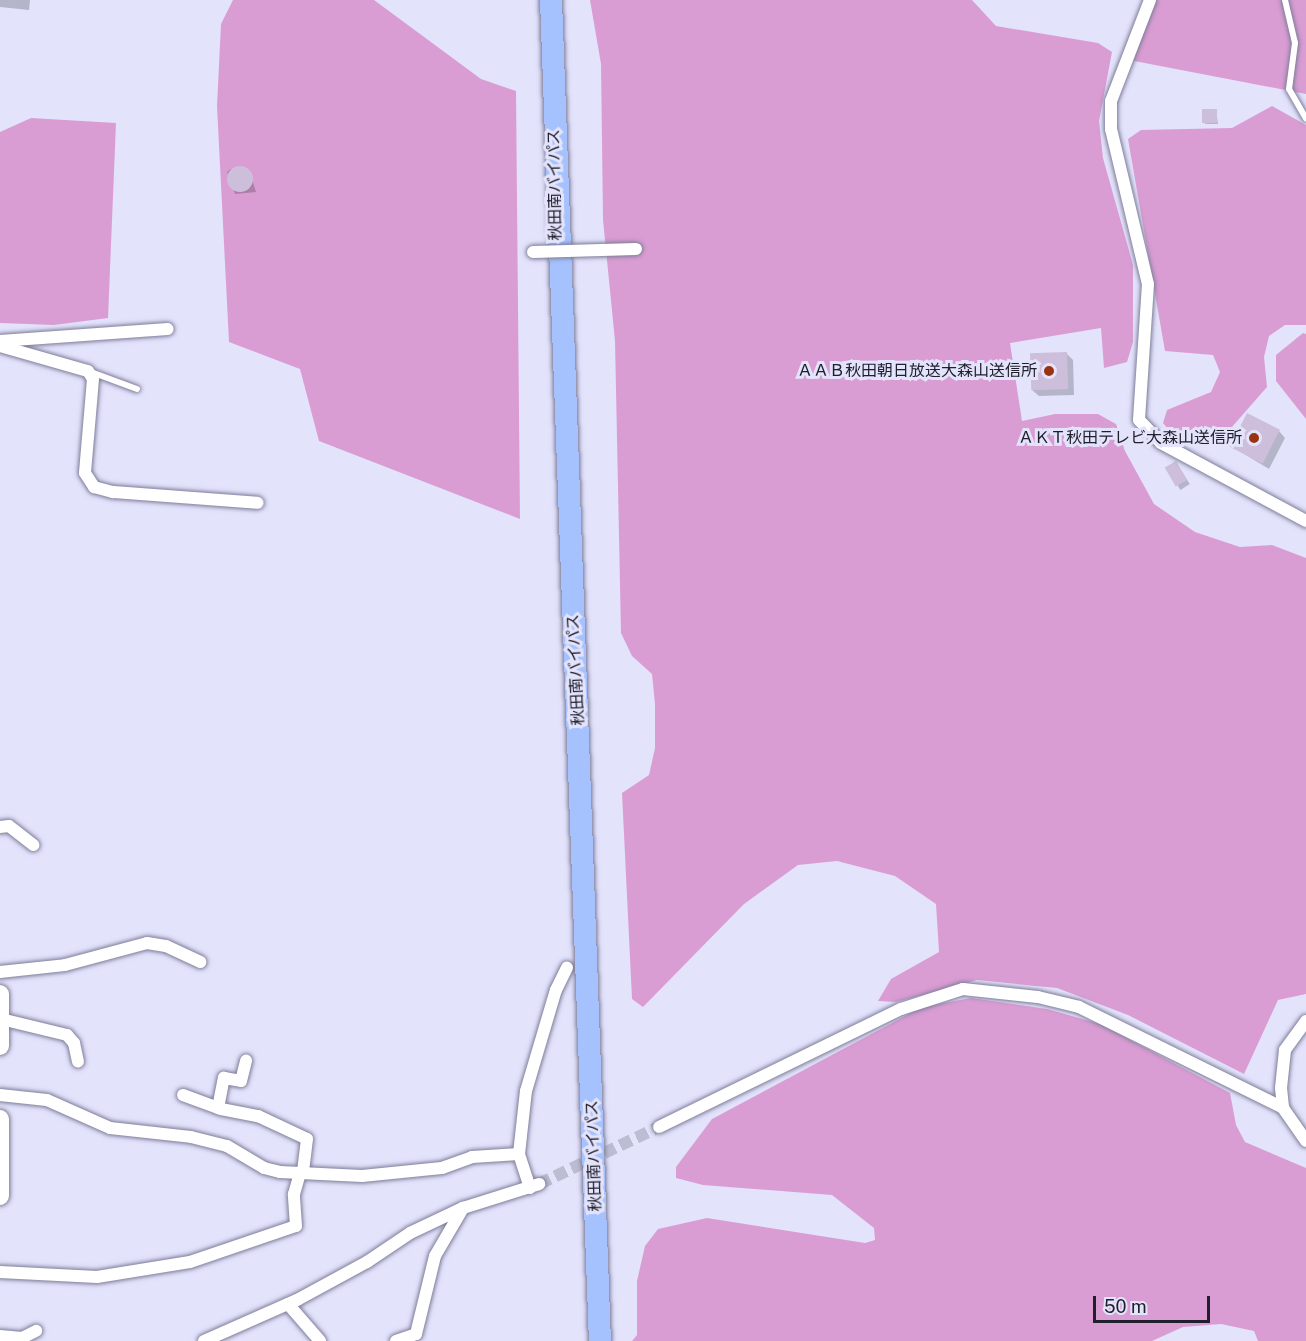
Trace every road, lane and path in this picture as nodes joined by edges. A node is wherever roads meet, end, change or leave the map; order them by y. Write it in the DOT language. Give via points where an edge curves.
graph roads {
  1 [pos="551,0"];
  2 [pos="1150,0"];
  3 [pos="1286,0"];
  4 [pos="1306,118"];
  5 [pos="636,249"];
  6 [pos="533,252"];
  7 [pos="168,329"];
  8 [pos="0,341"];
  9 [pos="0,346"];
  10 [pos="88,370"];
  11 [pos="137,389"];
  12 [pos="258,503"];
  13 [pos="1306,521"];
  14 [pos="0,827"];
  15 [pos="33,845"];
  16 [pos="201,962"];
  17 [pos="567,967"];
  18 [pos="0,972"];
  19 [pos="0,994"];
  20 [pos="1,1019"];
  21 [pos="1306,1021"];
  22 [pos="0,1046"];
  23 [pos="246,1061"];
  24 [pos="78,1062"];
  25 [pos="0,1095"];
  26 [pos="183,1095"];
  27 [pos="218,1108"];
  28 [pos="1282,1108"];
  29 [pos="0,1119"];
  30 [pos="659,1127"];
  31 [pos="1306,1141"];
  32 [pos="519,1154"];
  33 [pos="301,1173"];
  34 [pos="0,1185"];
  35 [pos="463,1208"];
  36 [pos="0,1272"];
  37 [pos="288,1304"];
  38 [pos="36,1331"];
  39 [pos="1,1338"];
  40 [pos="204,1341"];
  41 [pos="320,1341"];
  42 [pos="396,1341"];
  43 [pos="600,1341"];
  1 -- 43 [label="highway, 秋田南バイパス"];
  2 -- 13 [label="street" via="1111,101 1111,129 1148,285 1139,420 1161,443"];
  3 -- 4 [label="lane" via="1295,43 1289,88"];
  5 -- 6 [label="street, bridge"];
  7 -- 8 [label="street"];
  9 -- 10 [label="street"];
  10 -- 11 [label="lane"];
  10 -- 12 [label="street" via="93,379 85,473 94,487 113,492"];
  14 -- 15 [label="street" via="9,826"];
  16 -- 18 [label="street" via="166,946 147,943 65,965"];
  17 -- 32 [label="street" via="556,990 526,1090"];
  19 -- 20 [label="street"];
  20 -- 22 [label="street"];
  20 -- 24 [label="street" via="67,1035 74,1043"];
  21 -- 28 [label="street" via="1291,1039 1282,1062"];
  23 -- 27 [label="street" via="241,1081 224,1078"];
  25 -- 33 [label="street" via="47,1100 110,1128 182,1136 227,1146 264,1168"];
  26 -- 27 [label="street"];
  27 -- 33 [label="street" via="258,1116 307,1139"];
  28 -- 30 [label="street" via="1078,1007 1038,997 963,989 901,1009"];
  28 -- 31 [label="street"];
  29 -- 34 [label="street"];
  32 -- 33 [label="street" via="472,1157 442,1168 362,1176"];
  32 -- 35 [label="street" via="535,1186"];
  33 -- 36 [label="street" via="294,1194 296,1226 190,1262 97,1277"];
  35 -- 37 [label="street" via="410,1233 368,1262"];
  35 -- 42 [label="street" via="435,1256 416,1334"];
  37 -- 40 [label="street"];
  37 -- 41 [label="street"];
  38 -- 39 [label="street" via="22,1338"];
}
